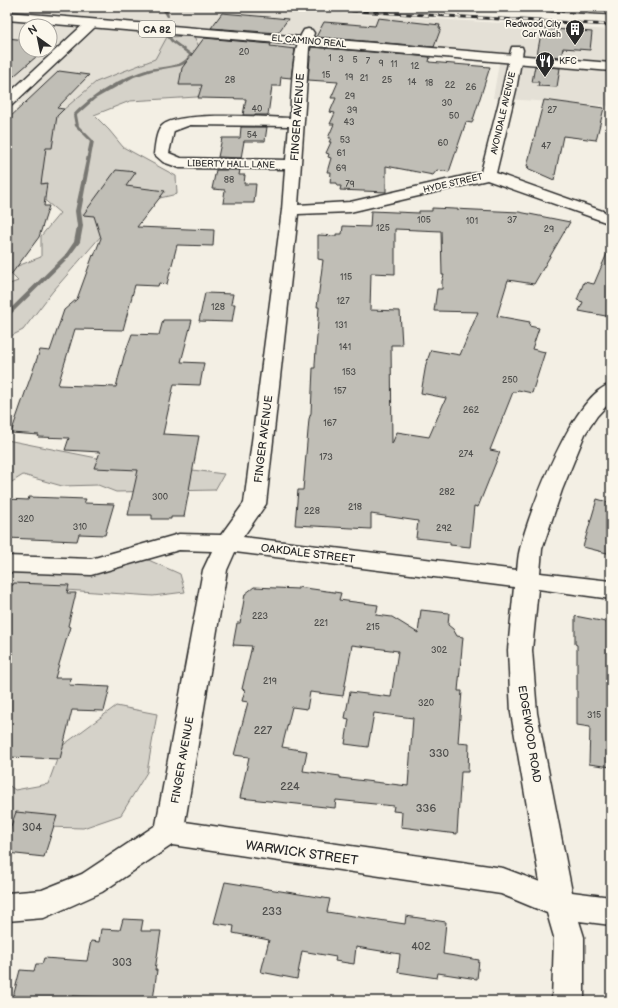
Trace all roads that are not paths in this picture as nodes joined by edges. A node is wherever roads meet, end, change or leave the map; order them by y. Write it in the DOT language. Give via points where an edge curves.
graph roads {
  1 [pos="7,7"];
  2 [pos="552,7"];
  3 [pos="560,7"];
  4 [pos="611,10"];
  5 [pos="7,16"];
  6 [pos="91,24"];
  7 [pos="307,37"];
  8 [pos="516,55"];
  9 [pos="611,57"];
  10 [pos="611,67"];
  11 [pos="13,91"];
  12 [pos="7,102"];
  13 [pos="297,122"];
  14 [pos="294,166"];
  15 [pos="488,175"];
  16 [pos="290,210"];
  17 [pos="611,219"];
  18 [pos="611,390"];
  19 [pos="227,543"];
  20 [pos="7,564"];
  21 [pos="526,579"];
  22 [pos="611,590"];
  23 [pos="169,832"];
  24 [pos="559,904"];
  25 [pos="7,907"];
  26 [pos="611,911"];
  27 [pos="568,1001"];
  1 -- 7 [label="street, EL CAMINO REAL / CA 82"];
  2 -- 3 [label="street"];
  3 -- 4 [label="street"];
  5 -- 6 [label="street, EL CAMINO REAL / CA 82"];
  6 -- 7 [label="street, EL CAMINO REAL / CA 82"];
  6 -- 11 [label="street"];
  7 -- 8 [label="street, EL CAMINO REAL / CA 82"];
  7 -- 13 [label="street, FINGER AVENUE" via="301,64"];
  8 -- 9 [label="street, EL CAMINO REAL / CA 82"];
  8 -- 10 [label="street, EL CAMINO REAL / CA 82"];
  8 -- 15 [label="street, AVONDALE AVENUE" via="510,90"];
  11 -- 12 [label="street"];
  13 -- 14 [label="street, FINGER AVENUE"];
  13 -- 14 [label="street, LIBERTY HALL LANE" via="185,122 167,130 161,154 180,163"];
  14 -- 16 [label="street, FINGER AVENUE"];
  15 -- 16 [label="street, HYDE STREET" via="350,207"];
  15 -- 17 [label="street, HYDE STREET"];
  16 -- 19 [label="street, FINGER AVENUE" via="255,504"];
  18 -- 21 [label="street, EDGEWOOD ROAD" via="589,412 562,460 531,549"];
  19 -- 20 [label="street, OAKDALE STREET" via="179,542 91,567"];
  19 -- 21 [label="street, OAKDALE STREET"];
  19 -- 23 [label="street, FINGER AVENUE" via="215,570"];
  21 -- 22 [label="street, OAKDALE STREET"];
  21 -- 24 [label="street, EDGEWOOD ROAD" via="520,650 524,713"];
  23 -- 24 [label="street, WARWICK STREET" via="503,881"];
  23 -- 25 [label="street" via="92,883 44,904"];
  24 -- 26 [label="street, WARWICK STREET"];
  24 -- 27 [label="street, EDGEWOOD ROAD" via="568,937"];
}
